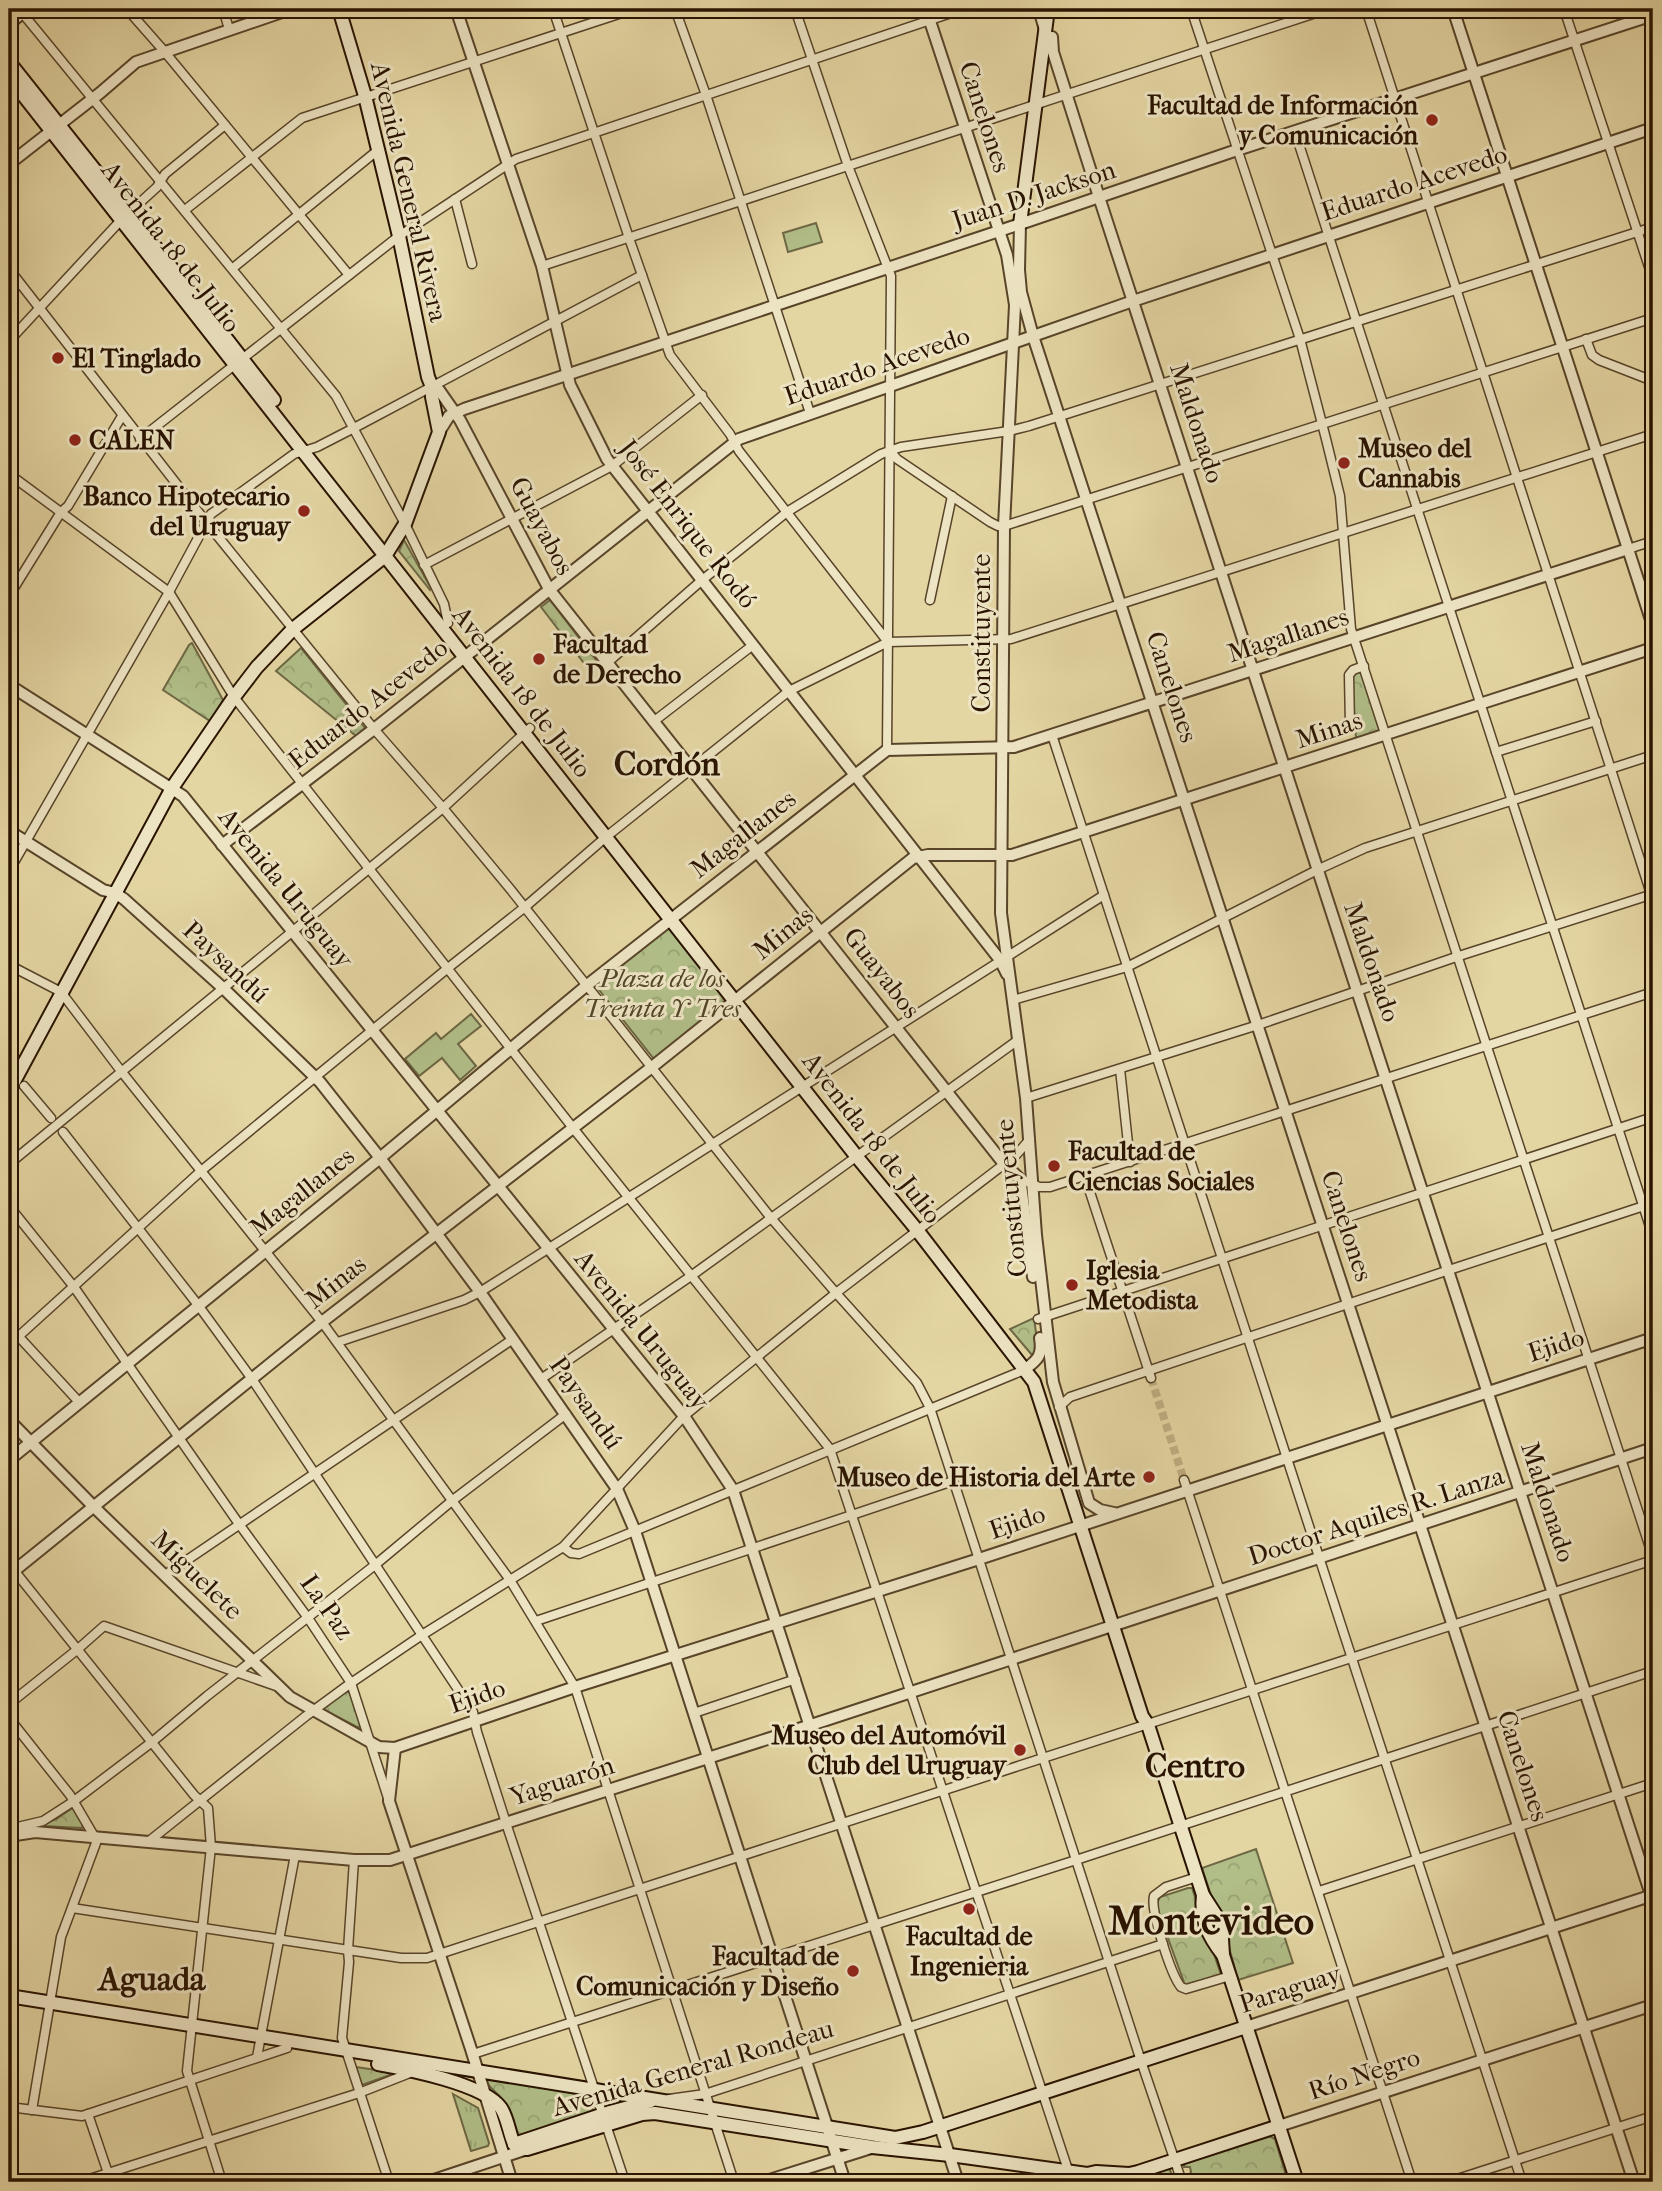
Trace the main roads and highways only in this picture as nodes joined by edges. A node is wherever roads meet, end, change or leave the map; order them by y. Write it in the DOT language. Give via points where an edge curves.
graph roads {
  1 [pos="339,9"];
  2 [pos="1048,9"];
  3 [pos="1056,9"];
  4 [pos="1048,33"];
  5 [pos="9,62"];
  6 [pos="9,77"];
  7 [pos="55,128"];
  8 [pos="1020,224"];
  9 [pos="388,553"];
  10 [pos="468,654"];
  11 [pos="9,1091"];
  12 [pos="1028,1367"];
  13 [pos="1083,1524"];
  14 [pos="9,1996"];
  15 [pos="9,2004"];
  16 [pos="49,2006"];
  17 [pos="1246,2027"];
  18 [pos="260,2040"];
  19 [pos="347,2055"];
  20 [pos="661,2100"];
  21 [pos="604,2119"];
  22 [pos="1279,2126"];
  23 [pos="830,2134"];
  24 [pos="521,2147"];
  25 [pos="1070,2176"];
  26 [pos="1297,2182"];
  1 -- 9 [label="main road, Avenida General Rivera" via="399,236 439,432 405,524"];
  2 -- 4 [label="main road"];
  3 -- 4 [label="main road"];
  4 -- 8 [label="main road, Constituyente"];
  5 -- 7 [label="main road, Avenida 18 de Julio"];
  6 -- 7 [label="main road, Avenida 18 de Julio"];
  7 -- 9 [label="main road, Avenida 18 de Julio"];
  9 -- 10 [label="main road, Avenida 18 de Julio"];
  9 -- 10 [label="main road, Avenida 18 de Julio"];
  9 -- 11 [label="main road" via="293,629 234,697 172,788"];
  10 -- 12 [label="main road, Avenida 18 de Julio"];
  12 -- 13 [label="main road, Avenida 18 de Julio"];
  12 -- 13 [label="main road, Avenida 18 de Julio" via="1042,1380"];
  13 -- 17 [label="main road, Avenida 18 de Julio" via="1203,1895 1206,1927 1223,1955"];
  14 -- 16 [label="main road"];
  15 -- 16 [label="main road"];
  16 -- 18 [label="main road"];
  17 -- 22 [label="main road, Avenida 18 de Julio"];
  17 -- 23 [label="main road, Paraguay" via="912,2136"];
  18 -- 19 [label="main road"];
  18 -- 19 [label="main road"];
  19 -- 20 [label="main road" via="478,2070"];
  19 -- 24 [label="main road, La Paz" via="448,2080 485,2097 501,2109"];
  20 -- 21 [label="main road, Avenida General Rondeau" via="634,2105"];
  20 -- 23 [label="main road"];
  21 -- 23 [label="main road" via="655,2113"];
  21 -- 24 [label="main road, Avenida General Rondeau"];
  22 -- 25 [label="main road, Río Negro" via="1129,2174"];
  22 -- 26 [label="main road, Avenida 18 de Julio"];
  23 -- 25 [label="main road, Río Negro" via="872,2147"];
}
